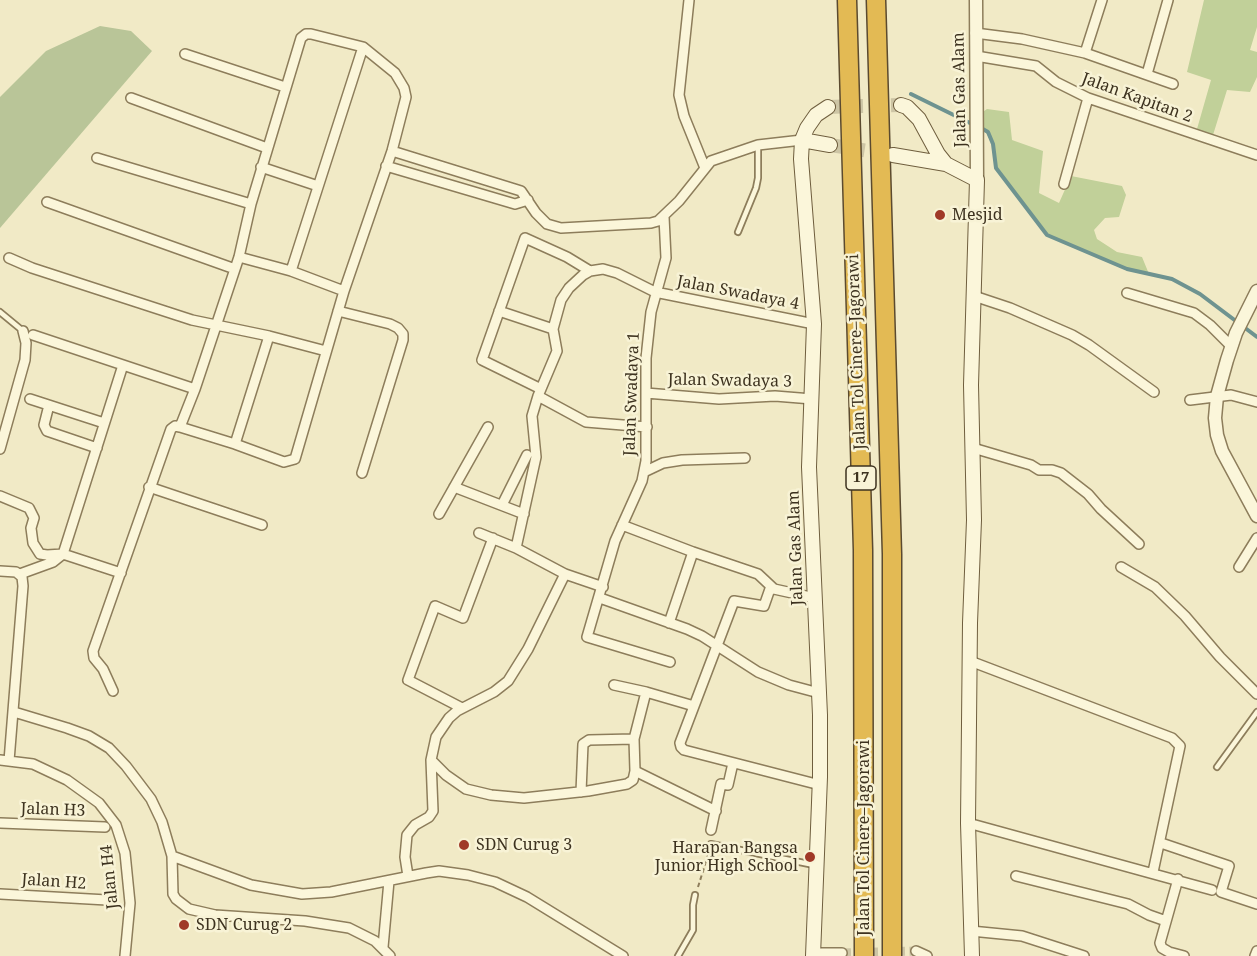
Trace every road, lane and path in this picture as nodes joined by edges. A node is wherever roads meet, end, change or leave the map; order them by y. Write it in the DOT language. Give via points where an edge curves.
graph roads {
  1 [pos="686,0"];
  2 [pos="847,0"];
  3 [pos="876,0"];
  4 [pos="976,0"];
  5 [pos="1102,0"];
  6 [pos="1168,0"];
  7 [pos="975,33"];
  8 [pos="363,47"];
  9 [pos="1085,53"];
  10 [pos="185,54"];
  11 [pos="976,56"];
  12 [pos="1147,74"];
  13 [pos="1173,84"];
  14 [pos="285,87"];
  15 [pos="131,98"];
  16 [pos="1088,98"];
  17 [pos="901,105"];
  18 [pos="828,107"];
  19 [pos="802,140"];
  20 [pos="758,145"];
  21 [pos="830,145"];
  22 [pos="267,148"];
  23 [pos="392,151"];
  24 [pos="893,154"];
  25 [pos="1257,155"];
  26 [pos="97,158"];
  27 [pos="946,164"];
  28 [pos="386,166"];
  29 [pos="261,167"];
  30 [pos="705,168"];
  31 [pos="977,180"];
  32 [pos="1064,184"];
  33 [pos="318,186"];
  34 [pos="528,201"];
  35 [pos="47,202"];
  36 [pos="251,204"];
  37 [pos="664,217"];
  38 [pos="738,232"];
  39 [pos="238,257"];
  40 [pos="9,258"];
  41 [pos="235,269"];
  42 [pos="291,271"];
  43 [pos="590,271"];
  44 [pos="344,291"];
  45 [pos="1257,291"];
  46 [pos="656,292"];
  47 [pos="1127,293"];
  48 [pos="974,296"];
  49 [pos="338,311"];
  50 [pos="499,311"];
  51 [pos="0,312"];
  52 [pos="216,324"];
  53 [pos="814,324"];
  54 [pos="553,329"];
  55 [pos="23,331"];
  56 [pos="33,335"];
  57 [pos="269,336"];
  58 [pos="1232,347"];
  59 [pos="326,351"];
  60 [pos="123,365"];
  61 [pos="195,389"];
  62 [pos="540,392"];
  63 [pos="1154,392"];
  64 [pos="646,393"];
  65 [pos="1216,396"];
  66 [pos="30,399"];
  67 [pos="812,399"];
  68 [pos="1190,400"];
  69 [pos="1257,402"];
  70 [pos="49,405"];
  71 [pos="104,423"];
  72 [pos="180,427"];
  73 [pos="488,427"];
  74 [pos="647,427"];
  75 [pos="235,444"];
  76 [pos="97,448"];
  77 [pos="973,448"];
  78 [pos="0,449"];
  79 [pos="527,455"];
  80 [pos="745,458"];
  81 [pos="644,472"];
  82 [pos="362,473"];
  83 [pos="149,487"];
  84 [pos="454,487"];
  85 [pos="0,496"];
  86 [pos="502,506"];
  87 [pos="439,514"];
  88 [pos="524,514"];
  89 [pos="1257,516"];
  90 [pos="262,525"];
  91 [pos="622,525"];
  92 [pos="479,532"];
  93 [pos="493,538"];
  94 [pos="1257,538"];
  95 [pos="1139,544"];
  96 [pos="516,548"];
  97 [pos="693,552"];
  98 [pos="63,554"];
  99 [pos="1121,567"];
  100 [pos="1239,567"];
  101 [pos="0,572"];
  102 [pos="121,573"];
  103 [pos="20,574"];
  104 [pos="565,574"];
  105 [pos="771,586"];
  106 [pos="603,587"];
  107 [pos="600,598"];
  108 [pos="815,598"];
  109 [pos="669,623"];
  110 [pos="717,645"];
  111 [pos="970,661"];
  112 [pos="670,662"];
  113 [pos="614,685"];
  114 [pos="113,691"];
  115 [pos="646,692"];
  116 [pos="819,693"];
  117 [pos="1257,694"];
  118 [pos="694,706"];
  119 [pos="462,708"];
  120 [pos="14,712"];
  121 [pos="1257,712"];
  122 [pos="634,739"];
  123 [pos="431,760"];
  124 [pos="5,761"];
  125 [pos="733,763"];
  126 [pos="1217,767"];
  127 [pos="635,771"];
  128 [pos="820,785"];
  129 [pos="581,792"];
  130 [pos="716,812"];
  131 [pos="968,822"];
  132 [pos="0,823"];
  133 [pos="105,827"];
  134 [pos="711,830"];
  135 [pos="1161,843"];
  136 [pos="711,844"];
  137 [pos="172,856"];
  138 [pos="816,865"];
  139 [pos="1153,872"];
  140 [pos="408,876"];
  141 [pos="1016,876"];
  142 [pos="1178,879"];
  143 [pos="389,881"];
  144 [pos="1212,890"];
  145 [pos="0,894"];
  146 [pos="695,895"];
  147 [pos="107,900"];
  148 [pos="1257,904"];
  149 [pos="1166,921"];
  150 [pos="971,931"];
  151 [pos="383,947"];
  152 [pos="916,951"];
  153 [pos="1257,951"];
  154 [pos="842,953"];
  155 [pos="621,955"];
  156 [pos="813,955"];
  157 [pos="125,956"];
  158 [pos="390,956"];
  159 [pos="678,956"];
  160 [pos="864,956"];
  161 [pos="892,956"];
  162 [pos="927,956"];
  163 [pos="972,956"];
  164 [pos="1084,956"];
  165 [pos="1184,956"];
  166 [pos="1255,956"];
  1 -- 30 [label="street" via="679,95"];
  2 -- 160 [label="highway, Jalan Tol Cinere–Jagorawi / 17" via="863,550"];
  3 -- 161 [label="highway, Jalan Tol Cinere–Jagorawi / 17" via="892,554"];
  4 -- 7 [label="street, Jalan Gas Alam"];
  5 -- 9 [label="street"];
  6 -- 12 [label="street"];
  7 -- 9 [label="street"];
  7 -- 11 [label="street, Jalan Gas Alam"];
  8 -- 14 [label="street" via="306,34 299,42"];
  8 -- 23 [label="street" via="395,73 404,88 406,97"];
  8 -- 33 [label="street"];
  9 -- 12 [label="street"];
  10 -- 14 [label="street"];
  11 -- 16 [label="street, Jalan Kapitan 2" via="1036,66 1056,82"];
  11 -- 31 [label="street, Jalan Gas Alam"];
  12 -- 13 [label="street"];
  14 -- 22 [label="street"];
  15 -- 22 [label="street"];
  16 -- 25 [label="street, Jalan Kapitan 2"];
  16 -- 32 [label="street"];
  17 -- 27 [label="main road, Jalan Gas Alam" via="914,112"];
  18 -- 19 [label="main road" via="812,120"];
  19 -- 20 [label="street"];
  19 -- 21 [label="main road"];
  19 -- 53 [label="main road, Jalan Gas Alam"];
  20 -- 30 [label="street" via="711,161"];
  20 -- 38 [label="lane" via="756,188"];
  22 -- 29 [label="street"];
  23 -- 28 [label="street"];
  23 -- 34 [label="street" via="521,191"];
  24 -- 27 [label="main road, Jalan Gas Alam"];
  26 -- 36 [label="street"];
  27 -- 31 [label="main road, Jalan Gas Alam"];
  28 -- 34 [label="street" via="515,204"];
  28 -- 44 [label="street"];
  29 -- 33 [label="street"];
  29 -- 36 [label="street"];
  30 -- 37 [label="street"];
  31 -- 48 [label="main road, Jalan Gas Alam"];
  33 -- 42 [label="street"];
  34 -- 37 [label="street" via="553,227 651,224"];
  35 -- 41 [label="street"];
  36 -- 39 [label="street"];
  37 -- 46 [label="street, Jalan Swadaya 1" via="666,258"];
  39 -- 41 [label="street"];
  39 -- 42 [label="street"];
  40 -- 52 [label="street" via="192,320"];
  41 -- 52 [label="street"];
  42 -- 44 [label="street"];
  43 -- 46 [label="street, Jalan Swadaya 4" via="617,273"];
  43 -- 50 [label="street" via="525,238"];
  43 -- 54 [label="street" via="561,300"];
  44 -- 49 [label="street"];
  45 -- 58 [label="street"];
  46 -- 53 [label="street, Jalan Swadaya 4"];
  46 -- 64 [label="street, Jalan Swadaya 1" via="648,337"];
  47 -- 58 [label="street" via="1194,313"];
  48 -- 63 [label="street" via="1072,335"];
  48 -- 77 [label="main road, Jalan Gas Alam"];
  49 -- 59 [label="street"];
  49 -- 82 [label="street" via="390,324 403,334"];
  50 -- 54 [label="street"];
  50 -- 62 [label="street" via="482,360"];
  51 -- 55 [label="lane"];
  52 -- 57 [label="street"];
  52 -- 61 [label="street"];
  53 -- 67 [label="main road, Jalan Gas Alam"];
  54 -- 62 [label="street" via="557,351"];
  55 -- 78 [label="street" via="25,360"];
  56 -- 60 [label="street"];
  57 -- 59 [label="street"];
  57 -- 75 [label="street"];
  58 -- 65 [label="street"];
  59 -- 75 [label="street" via="295,459 284,462"];
  60 -- 61 [label="street"];
  60 -- 71 [label="street"];
  61 -- 72 [label="street"];
  62 -- 74 [label="street" via="586,422"];
  62 -- 88 [label="street" via="532,416 536,457"];
  64 -- 67 [label="street, Jalan Swadaya 3" via="719,399"];
  64 -- 74 [label="street, Jalan Swadaya 1"];
  65 -- 68 [label="street"];
  65 -- 69 [label="street" via="1231,395"];
  65 -- 89 [label="street" via="1219,443"];
  66 -- 70 [label="street"];
  67 -- 108 [label="main road, Jalan Gas Alam" via="809,467"];
  70 -- 71 [label="street"];
  70 -- 76 [label="street" via="44,425 47,431"];
  71 -- 76 [label="street"];
  72 -- 75 [label="street"];
  72 -- 83 [label="street" via="171,429"];
  73 -- 84 [label="street"];
  74 -- 81 [label="street, Jalan Swadaya 1"];
  76 -- 98 [label="street"];
  77 -- 95 [label="street" via="1061,473"];
  77 -- 111 [label="main road, Jalan Gas Alam"];
  79 -- 86 [label="street"];
  80 -- 81 [label="street" via="682,460"];
  81 -- 91 [label="street, Jalan Swadaya 1"];
  83 -- 90 [label="street"];
  83 -- 102 [label="street"];
  84 -- 86 [label="street"];
  84 -- 87 [label="street"];
  85 -- 98 [label="street" via="29,508 33,543 40,554"];
  86 -- 88 [label="street"];
  88 -- 96 [label="street"];
  91 -- 97 [label="street"];
  91 -- 106 [label="street, Jalan Swadaya 1"];
  92 -- 93 [label="street"];
  93 -- 96 [label="street"];
  93 -- 119 [label="street" via="464,618 435,606 408,680"];
  94 -- 100 [label="street"];
  96 -- 104 [label="street"];
  97 -- 105 [label="street" via="758,574"];
  97 -- 109 [label="street"];
  98 -- 102 [label="street"];
  98 -- 103 [label="street" via="53,562"];
  99 -- 117 [label="street" via="1155,587"];
  101 -- 103 [label="street"];
  102 -- 114 [label="street" via="93,651"];
  103 -- 120 [label="street" via="23,586"];
  104 -- 106 [label="street"];
  104 -- 119 [label="street" via="508,681"];
  105 -- 108 [label="street"];
  105 -- 110 [label="street" via="764,606 734,602"];
  106 -- 107 [label="street, Jalan Swadaya 1"];
  107 -- 109 [label="street"];
  107 -- 112 [label="street, Jalan Swadaya 1" via="587,637"];
  108 -- 116 [label="main road, Jalan Gas Alam"];
  109 -- 110 [label="street"];
  110 -- 116 [label="street" via="758,672"];
  110 -- 118 [label="street"];
  111 -- 131 [label="main road, Jalan Gas Alam"];
  111 -- 135 [label="street" via="1172,738 1180,746"];
  113 -- 115 [label="street"];
  115 -- 118 [label="street"];
  115 -- 122 [label="street"];
  116 -- 128 [label="main road, Jalan Gas Alam"];
  118 -- 125 [label="street" via="681,747"];
  119 -- 123 [label="street" via="449,718 436,737"];
  120 -- 124 [label="street"];
  120 -- 137 [label="street" via="80,732 109,748 151,799"];
  121 -- 126 [label="lane"];
  122 -- 127 [label="street"];
  122 -- 129 [label="street" via="589,740 583,744"];
  123 -- 129 [label="street" via="466,789 491,795 525,798"];
  123 -- 140 [label="street" via="433,811 409,830 405,857"];
  124 -- 157 [label="street, Jalan H4" via="33,764 67,780 99,803 116,825 125,853 130,903"];
  125 -- 128 [label="street"];
  125 -- 130 [label="street" via="728,785 721,784"];
  127 -- 129 [label="street" via="633,780 627,784"];
  127 -- 130 [label="street"];
  128 -- 138 [label="main road, Jalan Gas Alam"];
  130 -- 134 [label="street"];
  131 -- 139 [label="street"];
  131 -- 150 [label="main road, Jalan Gas Alam"];
  132 -- 133 [label="street, Jalan H3"];
  135 -- 139 [label="street"];
  135 -- 148 [label="street" via="1228,866 1221,892"];
  136 -- 138 [label="lane"];
  136 -- 146 [label="path"];
  137 -- 143 [label="street" via="251,885 295,894 317,894"];
  137 -- 151 [label="street" via="173,894 189,909 215,915 340,926"];
  138 -- 156 [label="main road, Jalan Gas Alam"];
  139 -- 142 [label="street"];
  140 -- 143 [label="street"];
  140 -- 155 [label="street" via="439,871 495,882 542,905"];
  141 -- 149 [label="street" via="1128,904"];
  142 -- 144 [label="street"];
  142 -- 149 [label="street"];
  143 -- 151 [label="street"];
  145 -- 147 [label="street, Jalan H2"];
  146 -- 159 [label="lane" via="693,930"];
  149 -- 165 [label="street" via="1162,948"];
  150 -- 163 [label="main road, Jalan Gas Alam"];
  150 -- 164 [label="street" via="1022,936"];
  151 -- 158 [label="street"];
  152 -- 162 [label="street"];
  153 -- 166 [label="street"];
  154 -- 156 [label="street"];
}
